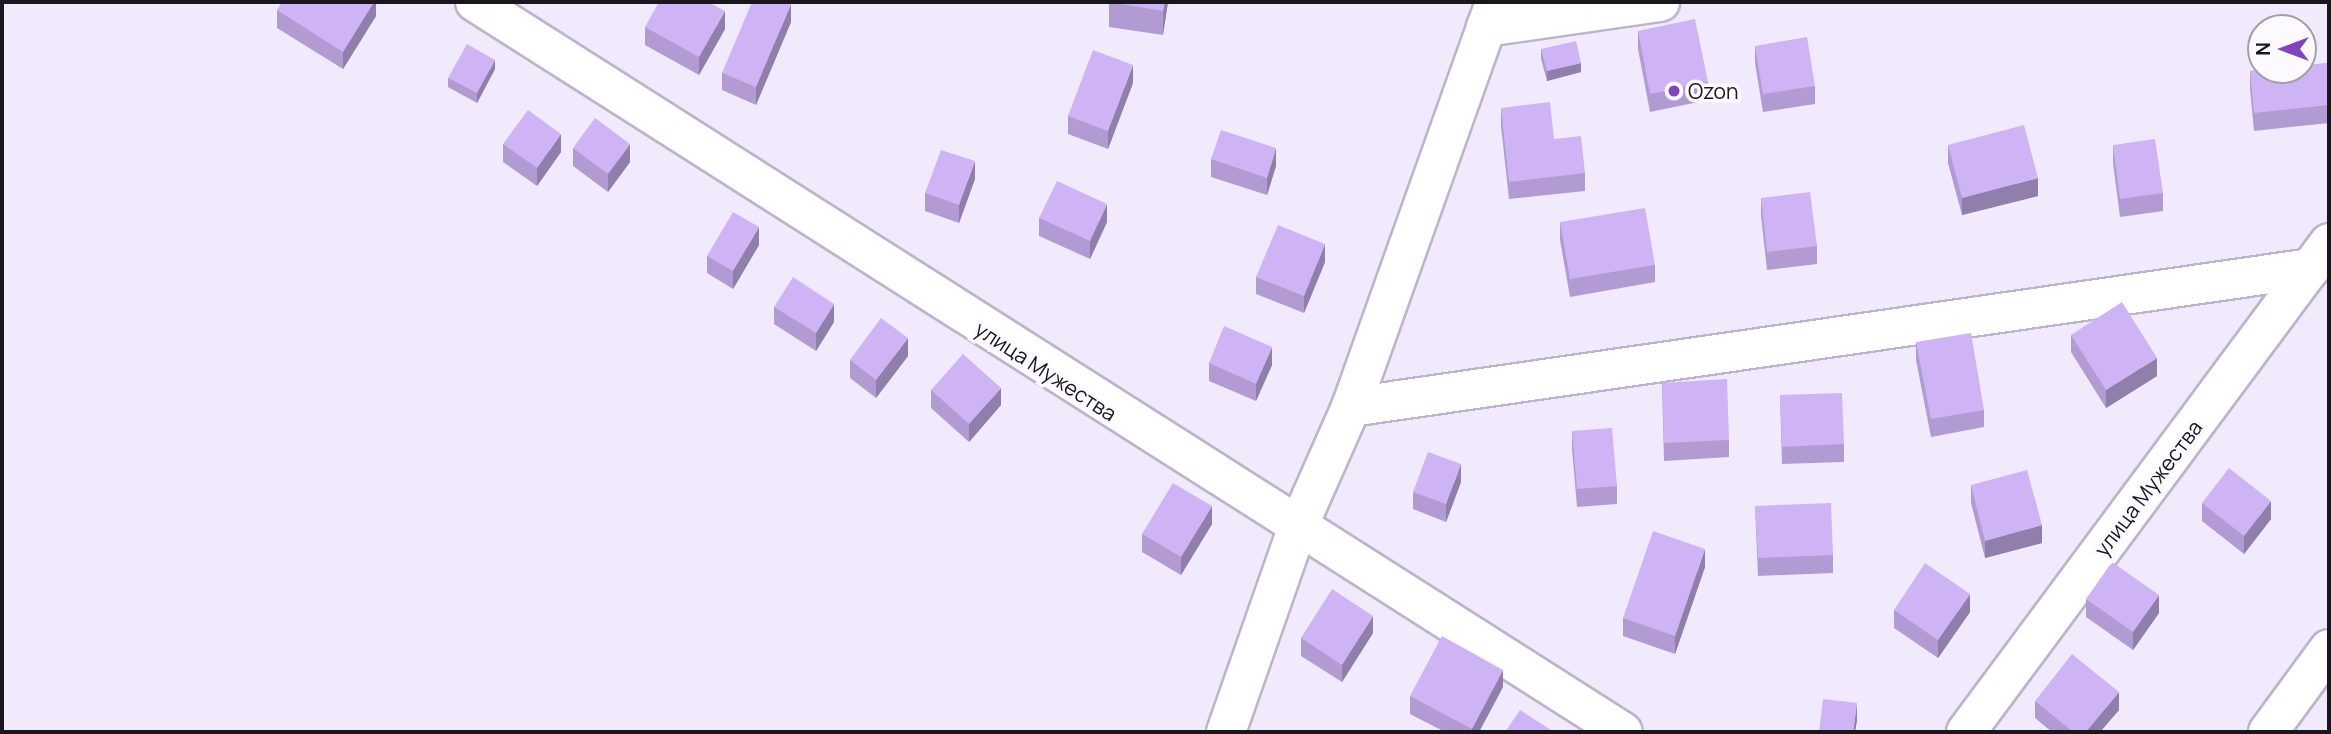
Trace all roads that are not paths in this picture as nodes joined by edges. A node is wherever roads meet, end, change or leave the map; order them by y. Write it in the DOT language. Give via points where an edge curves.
graph roads {
  1 [pos="475,2"];
  2 [pos="1660,2"];
  3 [pos="1491,14"];
  4 [pos="2320,255"];
  5 [pos="1351,407"];
  6 [pos="1297,528"];
  7 [pos="2329,649"];
  8 [pos="1226,732"];
  9 [pos="1623,732"];
  10 [pos="1966,732"];
  11 [pos="2268,732"];
  1 -- 6 [label="street, улица Мужества"];
  2 -- 3 [label="street"];
  3 -- 5 [label="street"];
  4 -- 5 [label="street"];
  4 -- 10 [label="street, улица Мужества"];
  5 -- 6 [label="street"];
  6 -- 8 [label="street"];
  6 -- 9 [label="street, улица Мужества"];
  7 -- 11 [label="street"];
}
